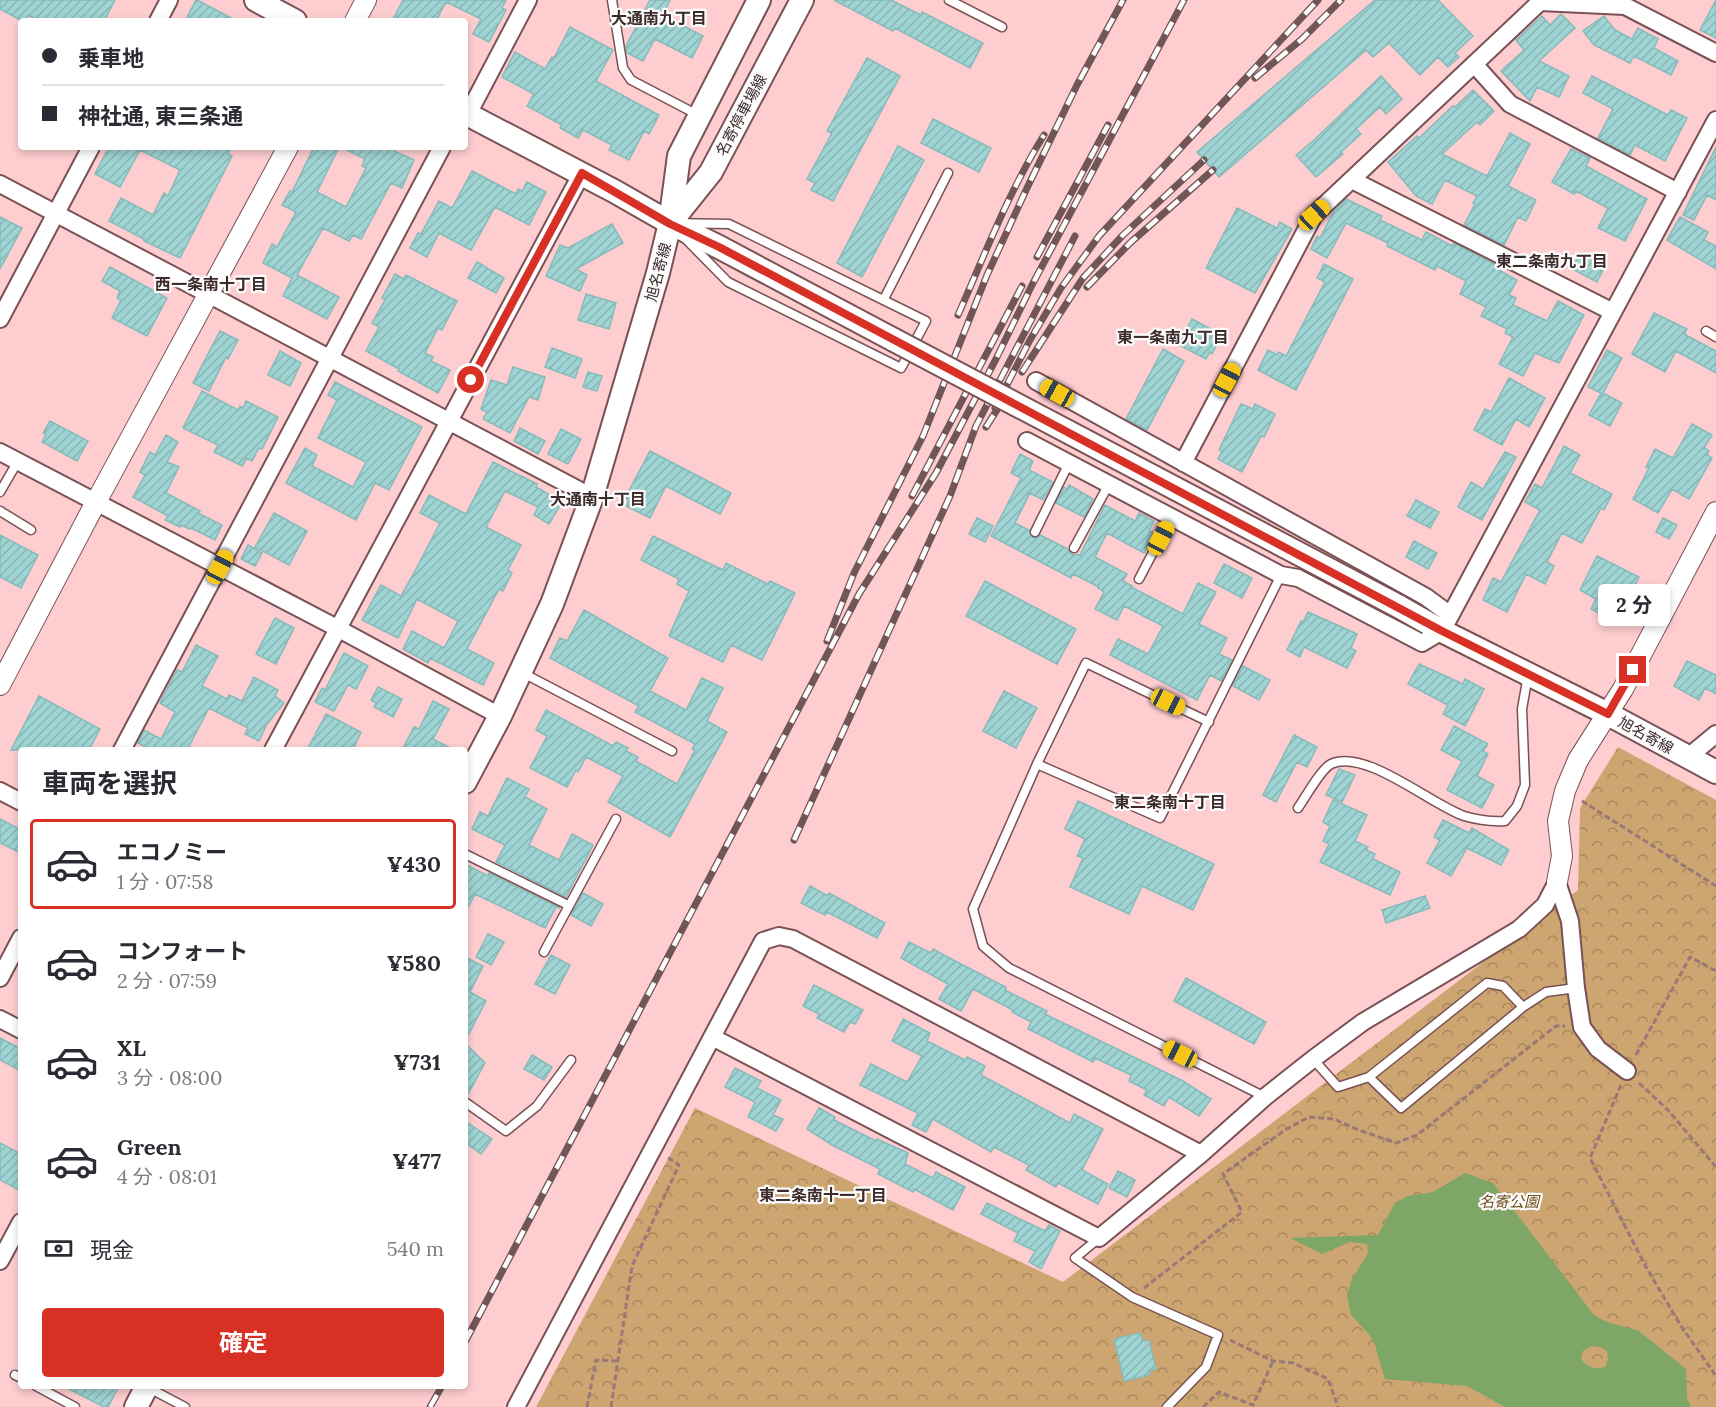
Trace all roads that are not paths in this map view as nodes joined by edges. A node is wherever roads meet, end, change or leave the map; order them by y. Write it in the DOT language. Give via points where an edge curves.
graph roads {
  1 [pos="169,0"];
  2 [pos="256,0"];
  3 [pos="366,0"];
  4 [pos="528,0"];
  5 [pos="612,0"];
  6 [pos="759,0"];
  7 [pos="802,0"];
  8 [pos="949,0"];
  9 [pos="160,18"];
  10 [pos="289,18"];
  11 [pos="357,18"];
  12 [pos="1002,27"];
  13 [pos="1716,53"];
  14 [pos="1474,64"];
  15 [pos="468,110"];
  16 [pos="468,115"];
  17 [pos="700,116"];
  18 [pos="1716,120"];
  19 [pos="89,150"];
  20 [pos="286,150"];
  21 [pos="440,150"];
  22 [pos="582,173"];
  23 [pos="948,173"];
  24 [pos="1352,180"];
  25 [pos="0,184"];
  26 [pos="1678,192"];
  27 [pos="56,214"];
  28 [pos="670,224"];
  29 [pos="208,295"];
  30 [pos="884,299"];
  31 [pos="1612,312"];
  32 [pos="0,319"];
  33 [pos="1706,331"];
  34 [pos="1716,337"];
  35 [pos="330,358"];
  36 [pos="1036,381"];
  37 [pos="448,422"];
  38 [pos="1027,441"];
  39 [pos="0,452"];
  40 [pos="18,461"];
  41 [pos="1069,463"];
  42 [pos="1183,463"];
  43 [pos="1109,484"];
  44 [pos="0,492"];
  45 [pos="592,497"];
  46 [pos="96,502"];
  47 [pos="0,511"];
  48 [pos="1716,512"];
  49 [pos="1171,518"];
  50 [pos="31,530"];
  51 [pos="1035,532"];
  52 [pos="1074,548"];
  53 [pos="220,567"];
  54 [pos="1281,575"];
  55 [pos="1139,579"];
  56 [pos="1446,622"];
  57 [pos="337,628"];
  58 [pos="520,672"];
  59 [pos="1528,674"];
  60 [pos="0,685"];
  61 [pos="1608,714"];
  62 [pos="500,716"];
  63 [pos="1209,722"];
  64 [pos="1716,734"];
  65 [pos="124,747"];
  66 [pos="275,747"];
  67 [pos="672,751"];
  68 [pos="1687,758"];
  69 [pos="1037,764"];
  70 [pos="1716,772"];
  71 [pos="468,776"];
  72 [pos="0,791"];
  73 [pos="18,800"];
  74 [pos="1298,808"];
  75 [pos="616,819"];
  76 [pos="468,855"];
  77 [pos="1557,882"];
  78 [pos="568,905"];
  79 [pos="18,944"];
  80 [pos="544,952"];
  81 [pos="0,978"];
  82 [pos="1576,988"];
  83 [pos="1523,1007"];
  84 [pos="0,1019"];
  85 [pos="18,1028"];
  86 [pos="712,1037"];
  87 [pos="1313,1059"];
  88 [pos="571,1060"];
  89 [pos="1627,1071"];
  90 [pos="1369,1077"];
  91 [pos="1265,1097"];
  92 [pos="468,1104"];
  93 [pos="1201,1154"];
  94 [pos="18,1228"];
  95 [pos="1099,1238"];
  96 [pos="0,1261"];
  97 [pos="42,1389"];
  98 [pos="145,1389"];
  99 [pos="152,1389"];
  100 [pos="75,1407"];
  101 [pos="136,1407"];
  102 [pos="185,1407"];
  103 [pos="516,1407"];
  104 [pos="1167,1407"];
  1 -- 9 [label="street"];
  2 -- 10 [label="main road"];
  3 -- 11 [label="street"];
  4 -- 15 [label="street"];
  5 -- 17 [label="lane" via="623,68 630,80"];
  6 -- 17 [label="main road"];
  7 -- 28 [label="main road, 名寄停車場線" via="711,172"];
  8 -- 12 [label="lane"];
  13 -- 14 [label="street" via="1624,6 1540,2"];
  14 -- 24 [label="street"];
  14 -- 26 [label="street" via="1510,104"];
  16 -- 22 [label="main road"];
  17 -- 28 [label="main road" via="679,156"];
  18 -- 26 [label="street"];
  19 -- 27 [label="street"];
  20 -- 29 [label="street"];
  21 -- 35 [label="street"];
  22 -- 28 [label="main road"];
  22 -- 37 [label="street"];
  23 -- 30 [label="lane"];
  24 -- 31 [label="street"];
  24 -- 42 [label="street" via="1314,215"];
  25 -- 27 [label="street"];
  26 -- 31 [label="street"];
  27 -- 29 [label="street"];
  27 -- 32 [label="street"];
  28 -- 30 [label="lane" via="729,224"];
  28 -- 30 [label="lane" via="728,282 901,368 926,321"];
  28 -- 45 [label="main road, 旭名寄線"];
  28 -- 56 [label="main road, 旭名寄線, bridge" via="1398,606"];
  29 -- 35 [label="street"];
  29 -- 46 [label="street"];
  31 -- 56 [label="street"];
  33 -- 34 [label="lane"];
  35 -- 37 [label="street"];
  35 -- 53 [label="street"];
  36 -- 42 [label="street"];
  37 -- 45 [label="street"];
  37 -- 57 [label="street"];
  38 -- 41 [label="street"];
  39 -- 40 [label="street"];
  40 -- 44 [label="lane"];
  40 -- 46 [label="street"];
  41 -- 43 [label="street"];
  41 -- 51 [label="lane"];
  42 -- 56 [label="street" via="1426,597"];
  43 -- 49 [label="street"];
  43 -- 52 [label="lane"];
  45 -- 58 [label="main road, 旭名寄線" via="552,604"];
  46 -- 53 [label="street"];
  46 -- 60 [label="street"];
  47 -- 50 [label="lane"];
  48 -- 61 [label="street"];
  49 -- 54 [label="street"];
  49 -- 55 [label="lane"];
  53 -- 57 [label="street"];
  53 -- 65 [label="street"];
  54 -- 56 [label="street" via="1298,578 1422,643"];
  54 -- 63 [label="lane"];
  56 -- 59 [label="main road, 旭名寄線"];
  57 -- 62 [label="street"];
  57 -- 66 [label="street"];
  58 -- 62 [label="main road, 旭名寄線"];
  58 -- 67 [label="lane"];
  59 -- 61 [label="main road, 旭名寄線"];
  59 -- 74 [label="lane" via="1522,709 1525,785 1505,821 1488,822 1463,815 1366,764 1345,760 1329,765"];
  61 -- 68 [label="main road, 旭名寄線"];
  61 -- 77 [label="street" via="1578,760 1565,791 1558,821 1562,856"];
  62 -- 71 [label="main road, 旭名寄線"];
  63 -- 69 [label="lane" via="1160,818"];
  63 -- 69 [label="lane" via="1086,663"];
  64 -- 68 [label="street"];
  68 -- 70 [label="main road, 旭名寄線"];
  69 -- 91 [label="lane" via="973,909 983,946 1009,969"];
  72 -- 73 [label="street"];
  75 -- 78 [label="lane"];
  76 -- 78 [label="lane"];
  77 -- 82 [label="street" via="1570,921"];
  77 -- 87 [label="street" via="1545,906 1519,929 1363,1022"];
  78 -- 80 [label="lane"];
  79 -- 81 [label="street"];
  82 -- 83 [label="lane" via="1546,992"];
  82 -- 89 [label="street" via="1582,1027 1598,1049"];
  83 -- 90 [label="lane" via="1503,986 1487,983"];
  83 -- 90 [label="lane" via="1401,1108"];
  84 -- 85 [label="street"];
  86 -- 93 [label="street" via="763,940 778,936 803,945"];
  86 -- 95 [label="street"];
  86 -- 103 [label="street"];
  87 -- 90 [label="lane" via="1338,1087"];
  87 -- 91 [label="street"];
  88 -- 92 [label="lane" via="537,1106 506,1131"];
  91 -- 93 [label="street"];
  93 -- 95 [label="street"];
  94 -- 96 [label="street"];
  95 -- 104 [label="lane" via="1075,1258 1132,1297 1218,1335 1206,1367"];
  97 -- 100 [label="lane"];
  98 -- 101 [label="main road"];
  99 -- 102 [label="lane"];
}
